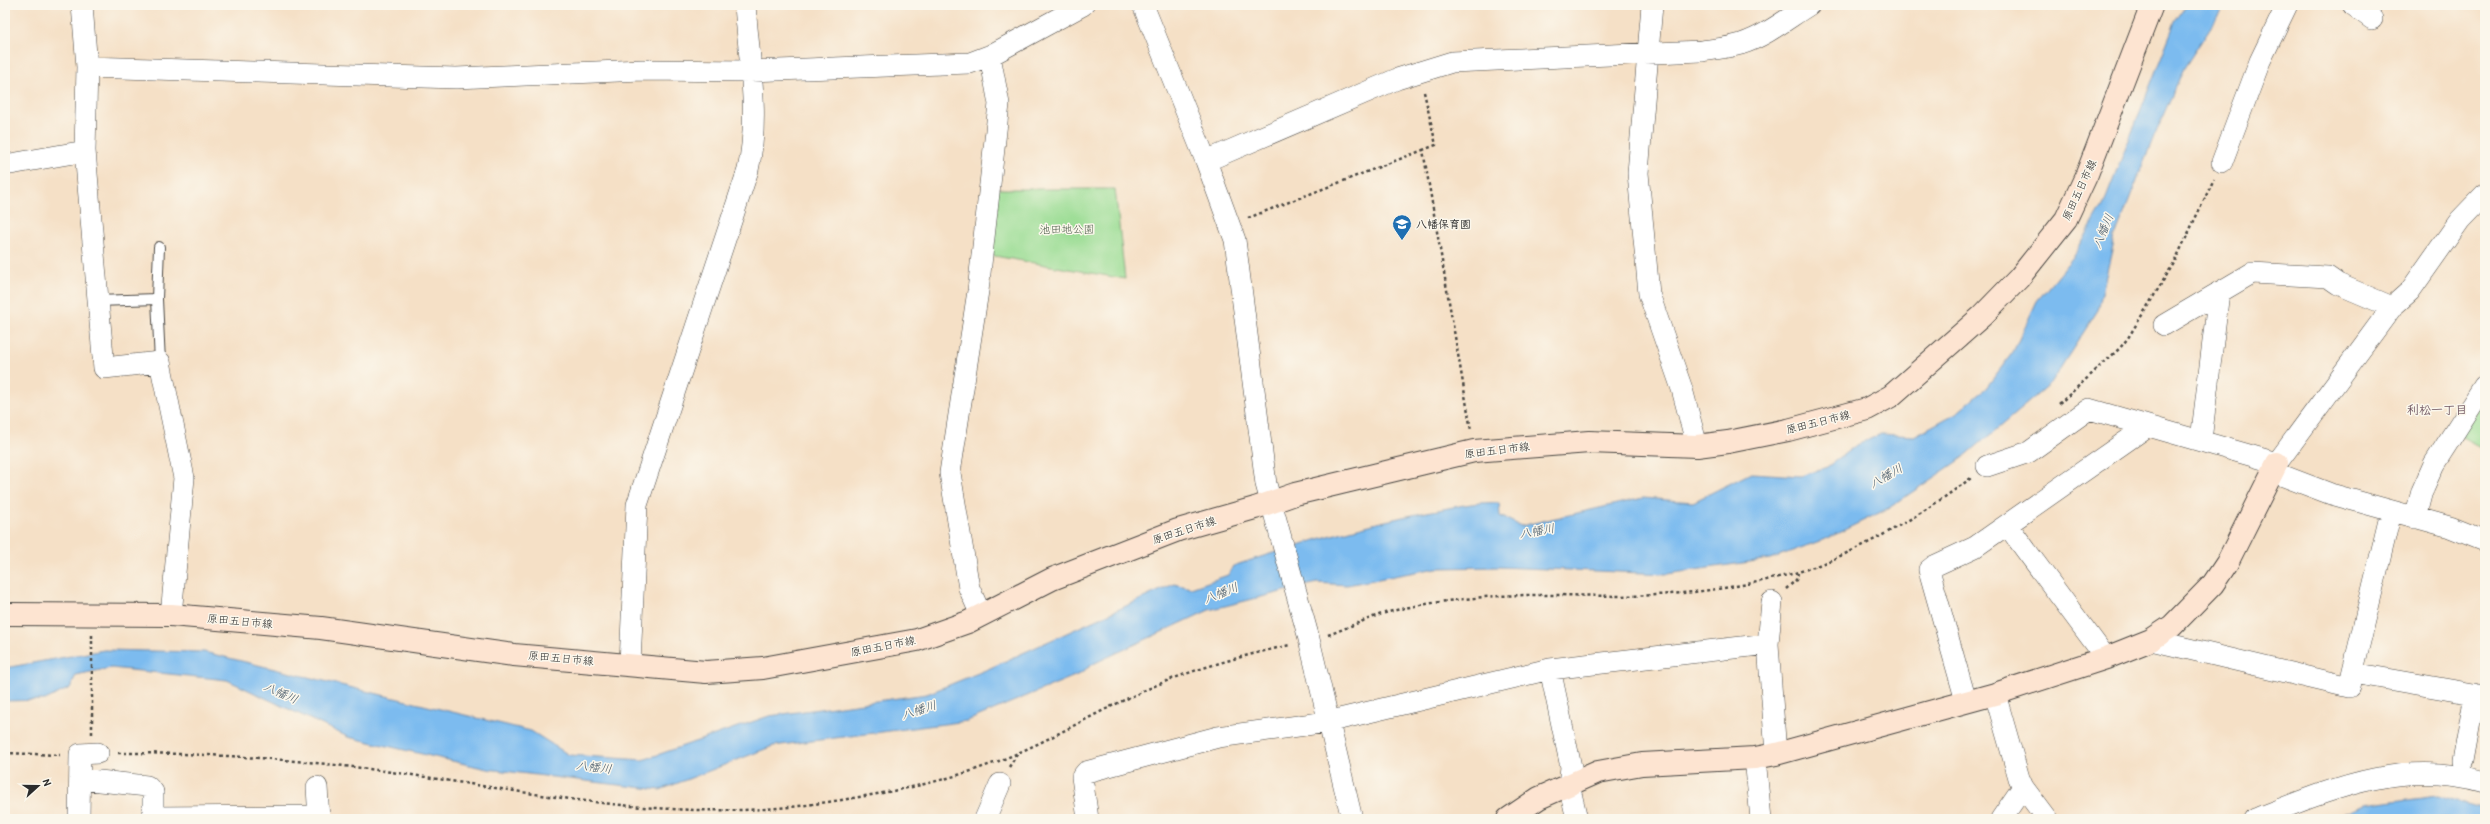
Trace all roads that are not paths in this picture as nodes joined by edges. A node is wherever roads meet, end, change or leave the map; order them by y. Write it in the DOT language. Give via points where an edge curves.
graph roads {
  1 [pos="82,5"];
  2 [pos="745,5"];
  3 [pos="1083,5"];
  4 [pos="1142,5"];
  5 [pos="1652,5"];
  6 [pos="1809,5"];
  7 [pos="2152,5"];
  8 [pos="2286,5"];
  9 [pos="2353,5"];
  10 [pos="2372,19"];
  11 [pos="1649,52"];
  12 [pos="990,56"];
  13 [pos="87,67"];
  14 [pos="750,71"];
  15 [pos="85,151"];
  16 [pos="1206,161"];
  17 [pos="2222,162"];
  18 [pos="5,165"];
  19 [pos="2485,194"];
  20 [pos="159,247"];
  21 [pos="2219,292"];
  22 [pos="157,299"];
  23 [pos="98,301"];
  24 [pos="2392,307"];
  25 [pos="2164,325"];
  26 [pos="160,362"];
  27 [pos="2484,386"];
  28 [pos="2148,426"];
  29 [pos="2201,440"];
  30 [pos="1697,446"];
  31 [pos="1988,466"];
  32 [pos="2275,467"];
  33 [pos="1272,508"];
  34 [pos="2392,512"];
  35 [pos="2415,518"];
  36 [pos="2008,526"];
  37 [pos="2485,541"];
  38 [pos="1772,602"];
  39 [pos="5,614"];
  40 [pos="171,615"];
  41 [pos="981,615"];
  42 [pos="2151,640"];
  43 [pos="1768,644"];
  44 [pos="2106,658"];
  45 [pos="630,664"];
  46 [pos="1550,669"];
  47 [pos="2353,673"];
  48 [pos="1995,694"];
  49 [pos="2480,695"];
  50 [pos="1966,702"];
  51 [pos="1327,722"];
  52 [pos="90,749"];
  53 [pos="1766,756"];
  54 [pos="2463,761"];
  55 [pos="316,777"];
  56 [pos="80,780"];
  57 [pos="2485,782"];
  58 [pos="1000,784"];
  59 [pos="1569,785"];
  60 [pos="2023,787"];
  61 [pos="319,818"];
  62 [pos="79,819"];
  63 [pos="985,819"];
  64 [pos="1088,819"];
  65 [pos="1352,819"];
  66 [pos="1508,819"];
  67 [pos="1577,819"];
  68 [pos="1762,819"];
  69 [pos="2001,819"];
  70 [pos="2048,819"];
  71 [pos="2255,819"];
  1 -- 13 [label="street"];
  2 -- 14 [label="street"];
  3 -- 12 [label="street"];
  4 -- 16 [label="street"];
  5 -- 11 [label="street"];
  6 -- 11 [label="street" via="1743,43 1701,51"];
  7 -- 30 [label="main road, 原田五日市線" via="2090,166 2066,219 2019,278 1982,316 1891,396 1867,409 1788,430"];
  8 -- 17 [label="street" via="2260,61"];
  9 -- 10 [label="street"];
  11 -- 16 [label="street" via="1452,62 1397,79"];
  11 -- 30 [label="street" via="1638,173 1649,294 1682,389"];
  12 -- 14 [label="street" via="970,63"];
  12 -- 41 [label="street" via="999,104 978,291 950,474 969,588"];
  13 -- 14 [label="street" via="456,78 642,70"];
  13 -- 15 [label="street"];
  14 -- 45 [label="street" via="753,128 748,170 637,505"];
  15 -- 18 [label="street"];
  15 -- 23 [label="street"];
  16 -- 33 [label="street" via="1235,240 1266,484"];
  19 -- 24 [label="street" via="2460,220 2410,291"];
  20 -- 22 [label="lane"];
  21 -- 24 [label="street" via="2252,273 2328,277 2338,284"];
  21 -- 25 [label="street"];
  21 -- 29 [label="street"];
  22 -- 23 [label="lane"];
  22 -- 26 [label="lane"];
  23 -- 26 [label="street" via="104,368"];
  24 -- 32 [label="street"];
  26 -- 40 [label="street" via="184,478"];
  27 -- 35 [label="street" via="2434,464 2422,491"];
  28 -- 29 [label="street"];
  28 -- 31 [label="street" via="2089,409 2029,452"];
  28 -- 36 [label="street"];
  29 -- 32 [label="street"];
  30 -- 33 [label="main road, 原田五日市線" via="1589,442 1474,451 1295,494"];
  32 -- 34 [label="street" via="2331,494"];
  32 -- 42 [label="main road" via="2213,584 2172,626"];
  33 -- 41 [label="main road, 原田五日市線" via="1171,533 1052,579"];
  33 -- 51 [label="street" via="1308,638"];
  34 -- 35 [label="street"];
  34 -- 47 [label="street"];
  35 -- 37 [label="street" via="2450,527"];
  36 -- 44 [label="street"];
  36 -- 50 [label="street" via="1975,547 1928,570"];
  38 -- 43 [label="street"];
  39 -- 40 [label="main road, 原田五日市線"];
  40 -- 45 [label="main road, 原田五日市線" via="320,628 514,655"];
  41 -- 45 [label="main road, 原田五日市線" via="918,640 763,668 706,672"];
  42 -- 44 [label="main road"];
  42 -- 47 [label="street" via="2349,687"];
  43 -- 46 [label="street"];
  43 -- 53 [label="street"];
  44 -- 48 [label="main road"];
  46 -- 51 [label="street"];
  46 -- 59 [label="street" via="1571,767"];
  47 -- 49 [label="street"];
  48 -- 50 [label="main road"];
  48 -- 60 [label="street"];
  49 -- 54 [label="street"];
  50 -- 53 [label="main road"];
  51 -- 64 [label="street" via="1218,737 1086,772 1082,778"];
  51 -- 65 [label="street"];
  52 -- 56 [label="street"];
  53 -- 59 [label="main road" via="1642,764 1598,772"];
  53 -- 68 [label="street"];
  55 -- 61 [label="street"];
  56 -- 61 [label="street" via="147,786 153,792 153,818"];
  56 -- 62 [label="street"];
  57 -- 71 [label="street" via="2444,774 2393,774 2319,794"];
  58 -- 63 [label="street"];
  59 -- 66 [label="main road" via="1539,798"];
  59 -- 67 [label="street"];
  60 -- 69 [label="street"];
  60 -- 70 [label="street"];
}
